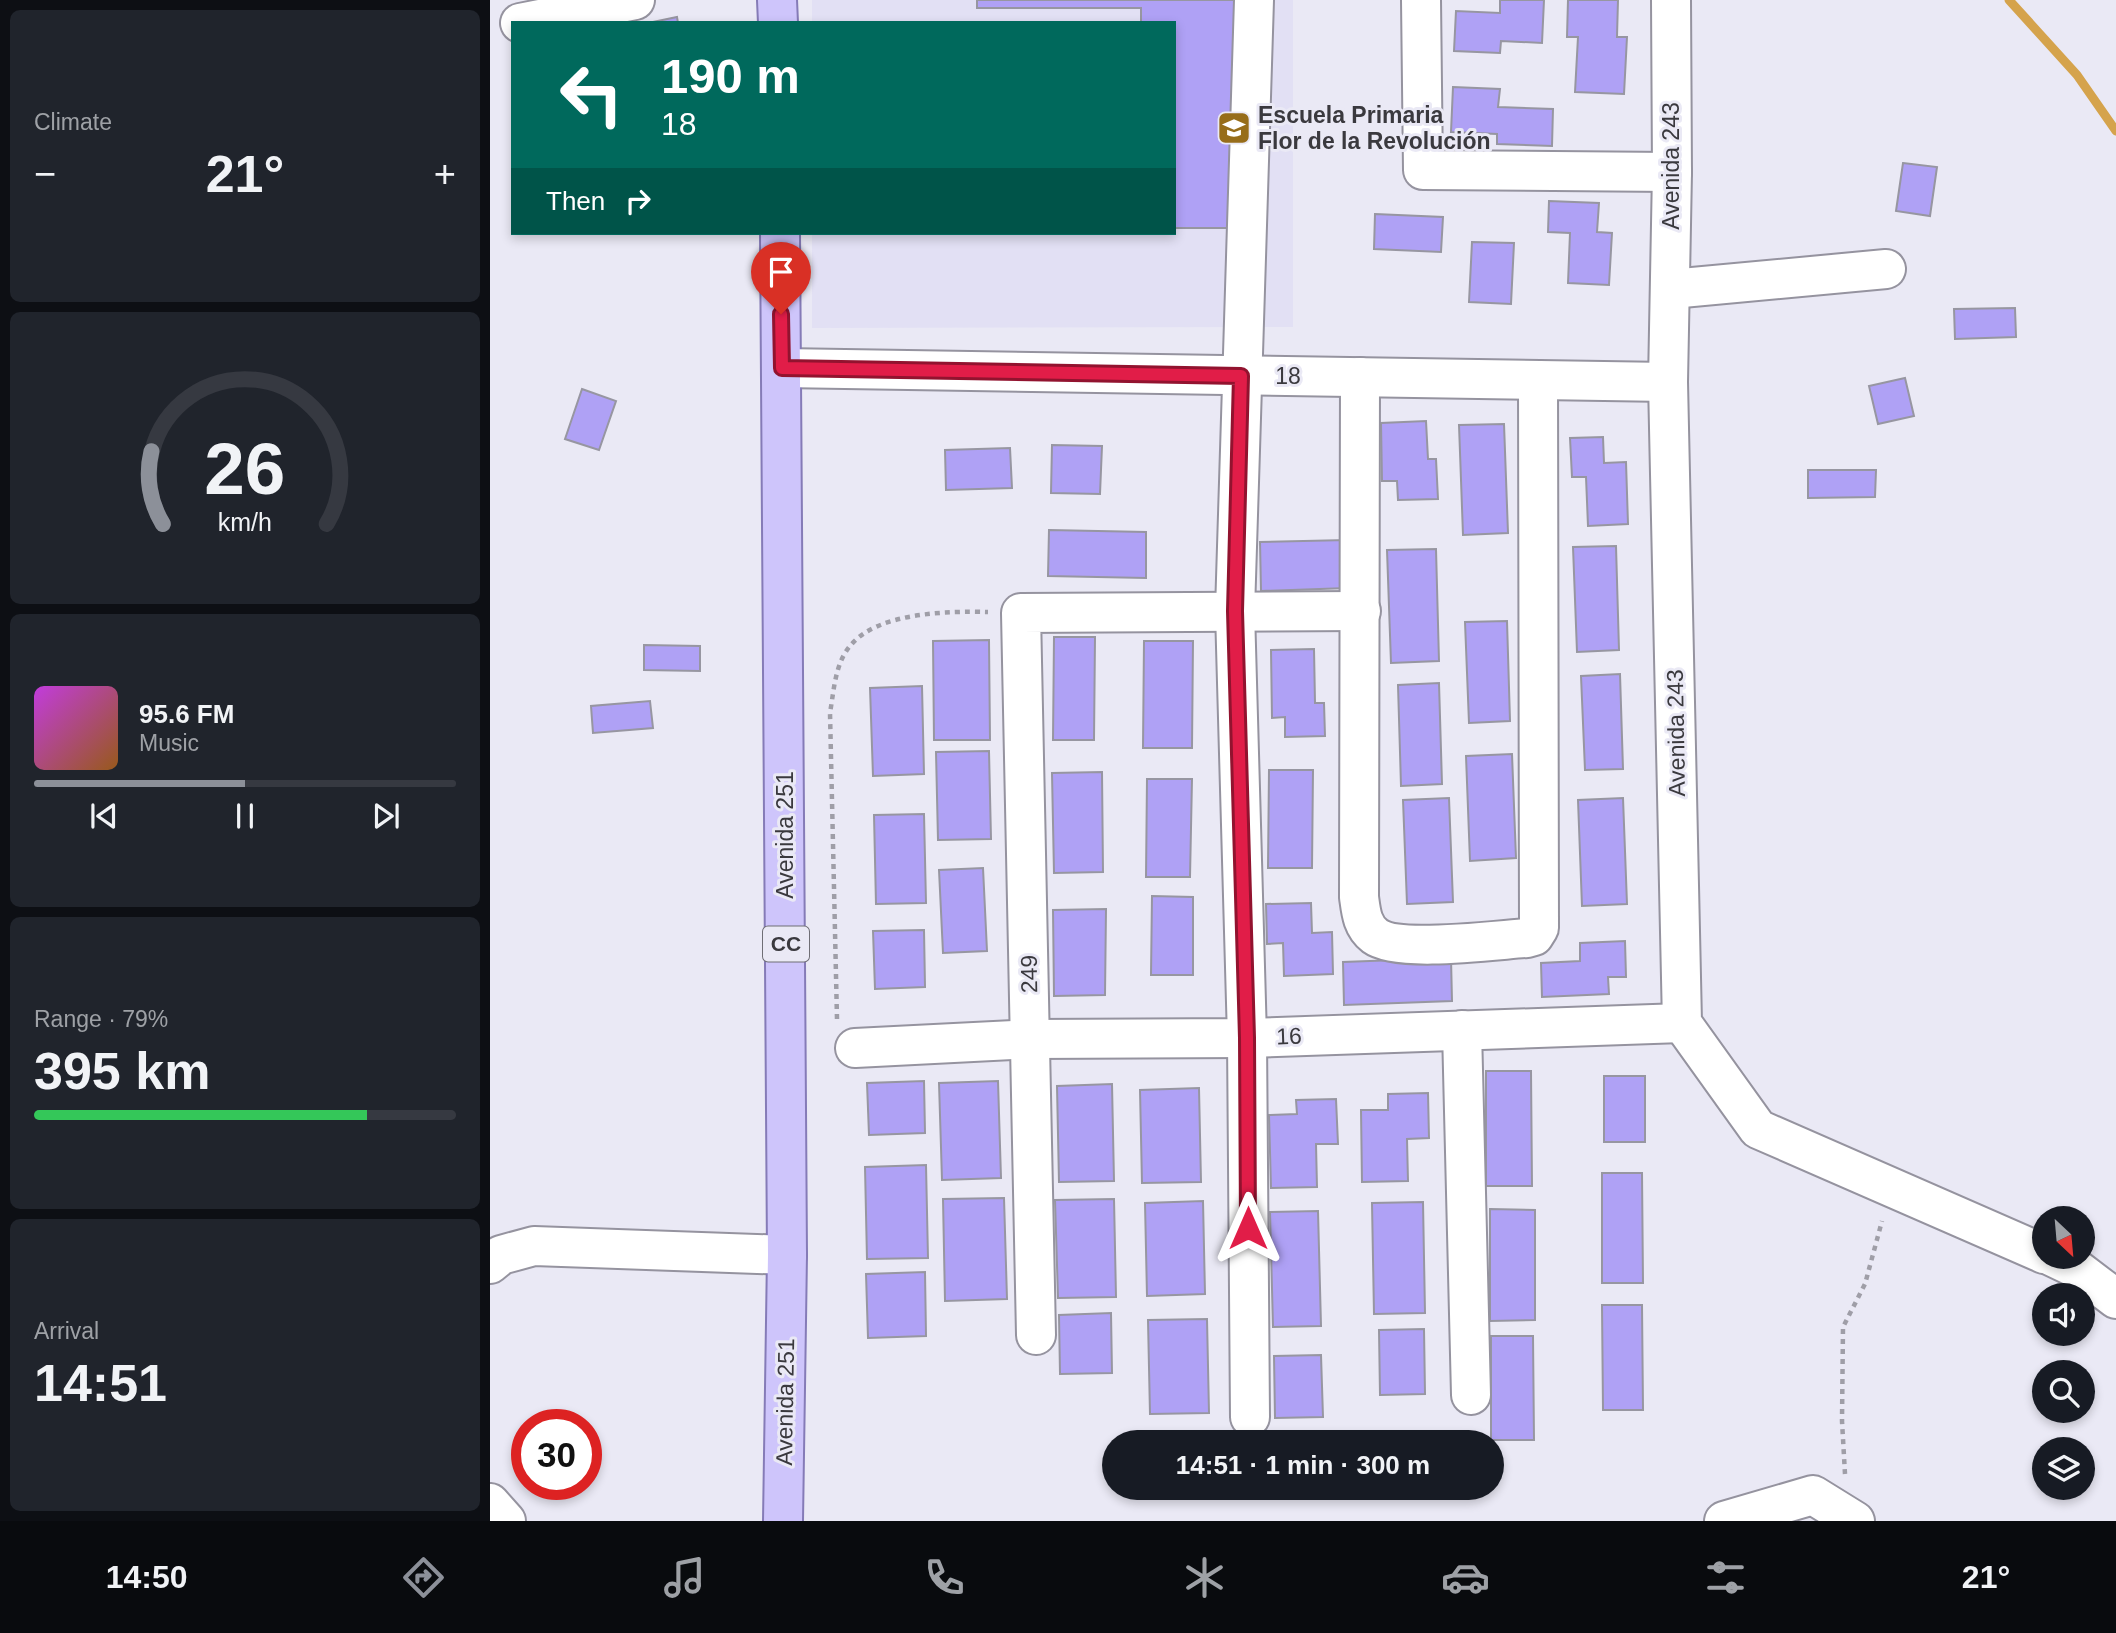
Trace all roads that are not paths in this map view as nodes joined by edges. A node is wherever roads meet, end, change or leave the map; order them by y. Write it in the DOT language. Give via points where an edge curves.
graph roads {
  1 [pos="635,0"];
  2 [pos="777,0"];
  3 [pos="1254,0"];
  4 [pos="1421,0"];
  5 [pos="1671,0"];
  6 [pos="530,21"];
  7 [pos="778,21"];
  8 [pos="511,24"];
  9 [pos="490,29"];
  10 [pos="1672,172"];
  11 [pos="780,235"];
  12 [pos="1886,269"];
  13 [pos="1671,289"];
  14 [pos="782,368"];
  15 [pos="1241,376"];
  16 [pos="1360,377"];
  17 [pos="1538,380"];
  18 [pos="1668,382"];
  19 [pos="1235,611"];
  20 [pos="1361,611"];
  21 [pos="1682,1023"];
  22 [pos="1462,1030"];
  23 [pos="1247,1038"];
  24 [pos="1031,1039"];
  25 [pos="855,1048"];
  26 [pos="2032,1249"];
  27 [pos="787,1255"];
  28 [pos="490,1264"];
  29 [pos="2077,1269"];
  30 [pos="2116,1299"];
  31 [pos="1036,1335"];
  32 [pos="1471,1395"];
  33 [pos="1250,1417"];
  34 [pos="490,1503"];
  35 [pos="1852,1504"];
  36 [pos="506,1521"];
  37 [pos="783,1521"];
  38 [pos="1724,1521"];
  1 -- 6 [label="street"];
  2 -- 7 [label="main road"];
  3 -- 15 [label="street"];
  4 -- 10 [label="street" via="1423,170"];
  5 -- 10 [label="street, Avenida 243"];
  8 -- 9 [label="street"];
  10 -- 13 [label="street, Avenida 243"];
  11 -- 14 [label="main road, Avenida 251 / CC"];
  12 -- 13 [label="street"];
  13 -- 18 [label="street, Avenida 243"];
  14 -- 15 [label="street, 18"];
  14 -- 27 [label="main road, Avenida 251 / CC"];
  15 -- 16 [label="street, 18"];
  15 -- 19 [label="street"];
  16 -- 17 [label="street, 18"];
  16 -- 20 [label="street"];
  17 -- 18 [label="street, 18"];
  17 -- 20 [label="street" via="1539,928 1534,936 1399,945 1376,937 1362,921"];
  18 -- 21 [label="street, Avenida 243"];
  19 -- 20 [label="street"];
  19 -- 23 [label="street"];
  19 -- 24 [label="street, 249" via="1021,613"];
  21 -- 22 [label="street, 16"];
  21 -- 26 [label="street" via="1758,1129"];
  22 -- 23 [label="street, 16"];
  22 -- 32 [label="street"];
  23 -- 24 [label="street, 16"];
  23 -- 33 [label="street"];
  24 -- 25 [label="street, 16"];
  24 -- 31 [label="street, 249"];
  27 -- 28 [label="street" via="534,1246 501,1255"];
  27 -- 37 [label="main road, Avenida 251 / CC"];
  29 -- 30 [label="street"];
  34 -- 36 [label="street"];
  35 -- 38 [label="street" via="1813,1495"];
}
